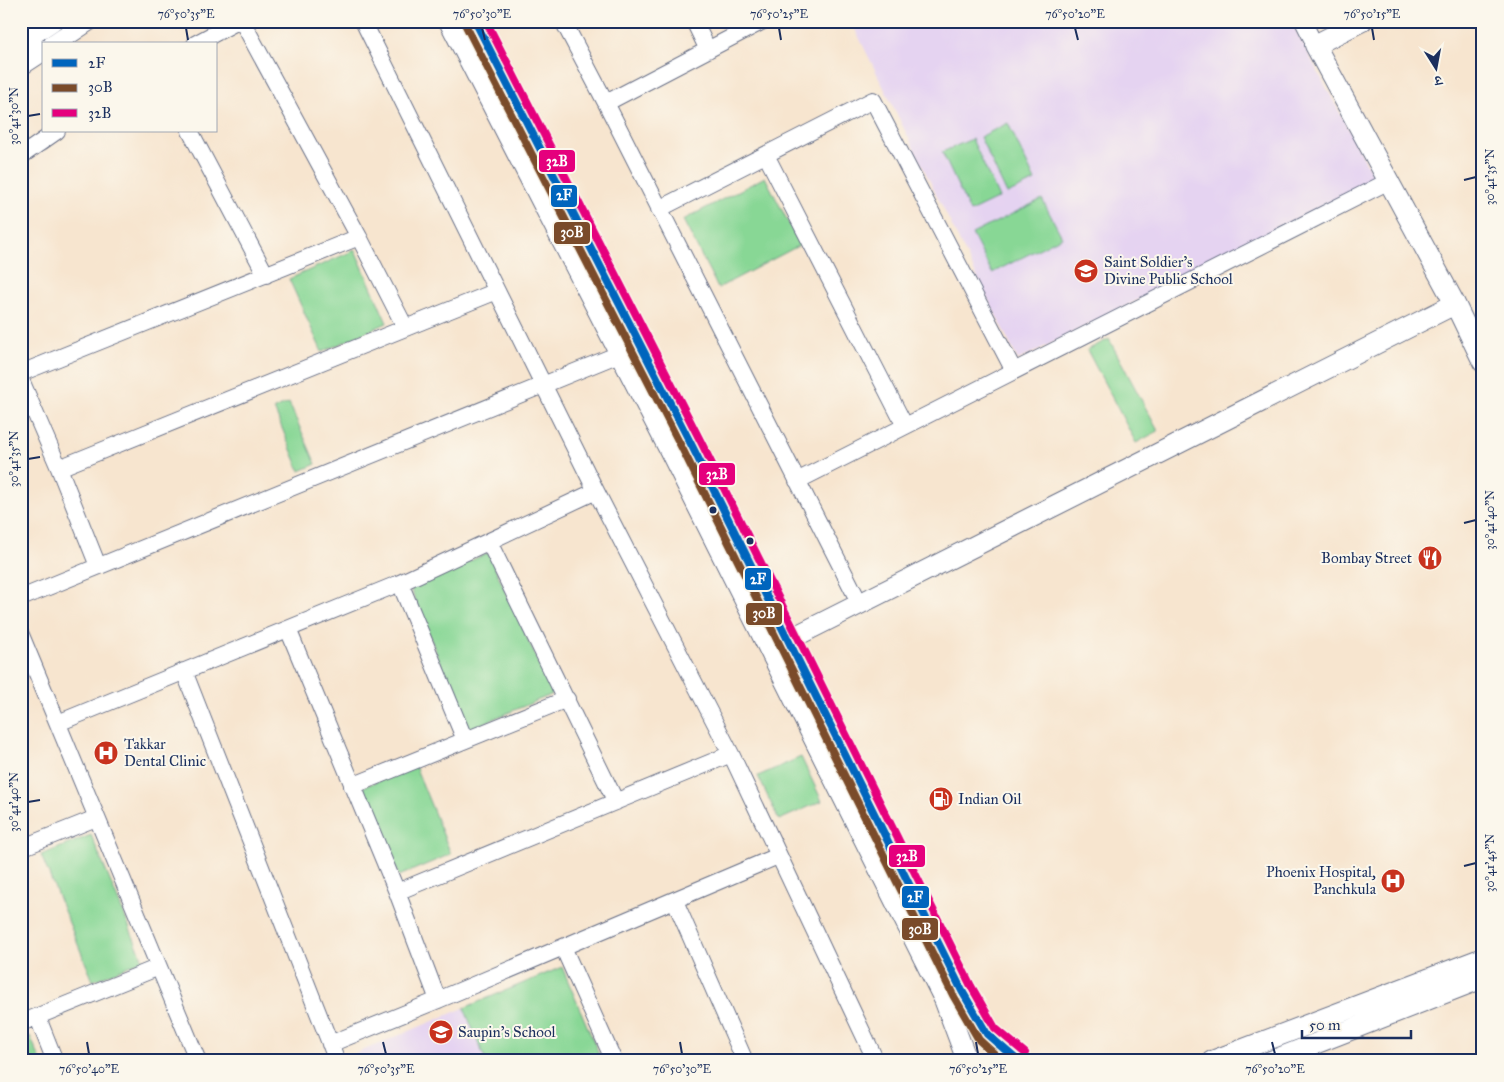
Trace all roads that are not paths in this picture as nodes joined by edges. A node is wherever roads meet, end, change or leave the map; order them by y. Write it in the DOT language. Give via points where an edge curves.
graph roads {
  1 [pos="52,21"];
  2 [pos="88,21"];
  3 [pos="238,21"];
  4 [pos="242,21"];
  5 [pos="363,21"];
  6 [pos="450,21"];
  7 [pos="475,21"];
  8 [pos="563,21"];
  9 [pos="694,21"];
  10 [pos="763,21"];
  11 [pos="1303,21"];
  12 [pos="1362,21"];
  13 [pos="21,42"];
  14 [pos="57,42"];
  15 [pos="198,42"];
  16 [pos="1315,45"];
  17 [pos="708,50"];
  18 [pos="42,51"];
  19 [pos="21,66"];
  20 [pos="606,104"];
  21 [pos="57,132"];
  22 [pos="191,132"];
  23 [pos="766,155"];
  24 [pos="21,156"];
  25 [pos="1389,181"];
  26 [pos="659,209"];
  27 [pos="358,237"];
  28 [pos="266,275"];
  29 [pos="497,291"];
  30 [pos="1455,304"];
  31 [pos="406,327"];
  32 [pos="619,354"];
  33 [pos="1483,362"];
  34 [pos="1014,371"];
  35 [pos="21,373"];
  36 [pos="21,380"];
  37 [pos="544,384"];
  38 [pos="905,426"];
  39 [pos="59,468"];
  40 [pos="797,481"];
  41 [pos="596,491"];
  42 [pos="489,542"];
  43 [pos="98,566"];
  44 [pos="400,582"];
  45 [pos="21,598"];
  46 [pos="860,604"];
  47 [pos="288,629"];
  48 [pos="21,636"];
  49 [pos="788,640"];
  50 [pos="184,671"];
  51 [pos="567,699"];
  52 [pos="58,723"];
  53 [pos="465,740"];
  54 [pos="731,754"];
  55 [pos="352,786"];
  56 [pos="616,802"];
  57 [pos="96,818"];
  58 [pos="21,848"];
  59 [pos="778,856"];
  60 [pos="397,892"];
  61 [pos="675,901"];
  62 [pos="563,947"];
  63 [pos="1483,958"];
  64 [pos="159,968"];
  65 [pos="1483,978"];
  66 [pos="438,1000"];
  67 [pos="38,1018"];
  68 [pos="21,1023"];
  69 [pos="330,1044"];
  70 [pos="54,1061"];
  71 [pos="198,1061"];
  72 [pos="337,1061"];
  73 [pos="614,1061"];
  74 [pos="745,1061"];
  75 [pos="876,1061"];
  76 [pos="965,1061"];
  77 [pos="1018,1061"];
  78 [pos="1212,1061"];
  79 [pos="1271,1061"];
  1 -- 13 [label="street"];
  2 -- 14 [label="street"];
  3 -- 15 [label="street"];
  4 -- 27 [label="street"];
  5 -- 29 [label="street"];
  6 -- 32 [label="street"];
  7 -- 49 [label="street"];
  8 -- 20 [label="street"];
  9 -- 17 [label="street"];
  10 -- 17 [label="street"];
  11 -- 16 [label="street"];
  12 -- 16 [label="street"];
  16 -- 25 [label="street"];
  17 -- 20 [label="street"];
  18 -- 19 [label="street"];
  20 -- 26 [label="street"];
  21 -- 24 [label="street"];
  22 -- 28 [label="street"];
  23 -- 26 [label="street"];
  23 -- 34 [label="street" via="873,100"];
  23 -- 38 [label="street"];
  25 -- 30 [label="street"];
  25 -- 34 [label="street"];
  26 -- 40 [label="street"];
  27 -- 28 [label="street"];
  27 -- 31 [label="street"];
  28 -- 35 [label="street"];
  29 -- 31 [label="street"];
  29 -- 37 [label="street"];
  30 -- 33 [label="street"];
  30 -- 46 [label="street"];
  31 -- 39 [label="street"];
  32 -- 37 [label="street"];
  32 -- 76 [label="street" via="944,999"];
  34 -- 38 [label="street"];
  36 -- 39 [label="street"];
  37 -- 41 [label="street"];
  37 -- 43 [label="street"];
  38 -- 40 [label="street"];
  39 -- 43 [label="street"];
  40 -- 46 [label="street"];
  41 -- 42 [label="street"];
  41 -- 54 [label="street"];
  42 -- 44 [label="street"];
  42 -- 51 [label="street"];
  43 -- 45 [label="street"];
  44 -- 47 [label="street"];
  44 -- 53 [label="street"];
  46 -- 49 [label="street"];
  47 -- 50 [label="street"];
  47 -- 55 [label="street"];
  48 -- 52 [label="street"];
  49 -- 77 [label="street" via="962,991 987,1034"];
  50 -- 52 [label="street"];
  50 -- 69 [label="street"];
  51 -- 53 [label="street"];
  51 -- 56 [label="street"];
  52 -- 57 [label="street"];
  53 -- 55 [label="street"];
  54 -- 56 [label="street"];
  54 -- 59 [label="street"];
  55 -- 60 [label="street"];
  56 -- 60 [label="street"];
  57 -- 58 [label="street"];
  57 -- 64 [label="street"];
  59 -- 61 [label="street"];
  59 -- 75 [label="street"];
  60 -- 66 [label="street"];
  61 -- 62 [label="street"];
  61 -- 74 [label="street"];
  62 -- 66 [label="street"];
  62 -- 73 [label="street"];
  63 -- 78 [label="street"];
  64 -- 67 [label="street"];
  64 -- 71 [label="street"];
  65 -- 79 [label="street"];
  66 -- 69 [label="street"];
  67 -- 68 [label="street"];
  67 -- 70 [label="street"];
  69 -- 72 [label="street"];
}
